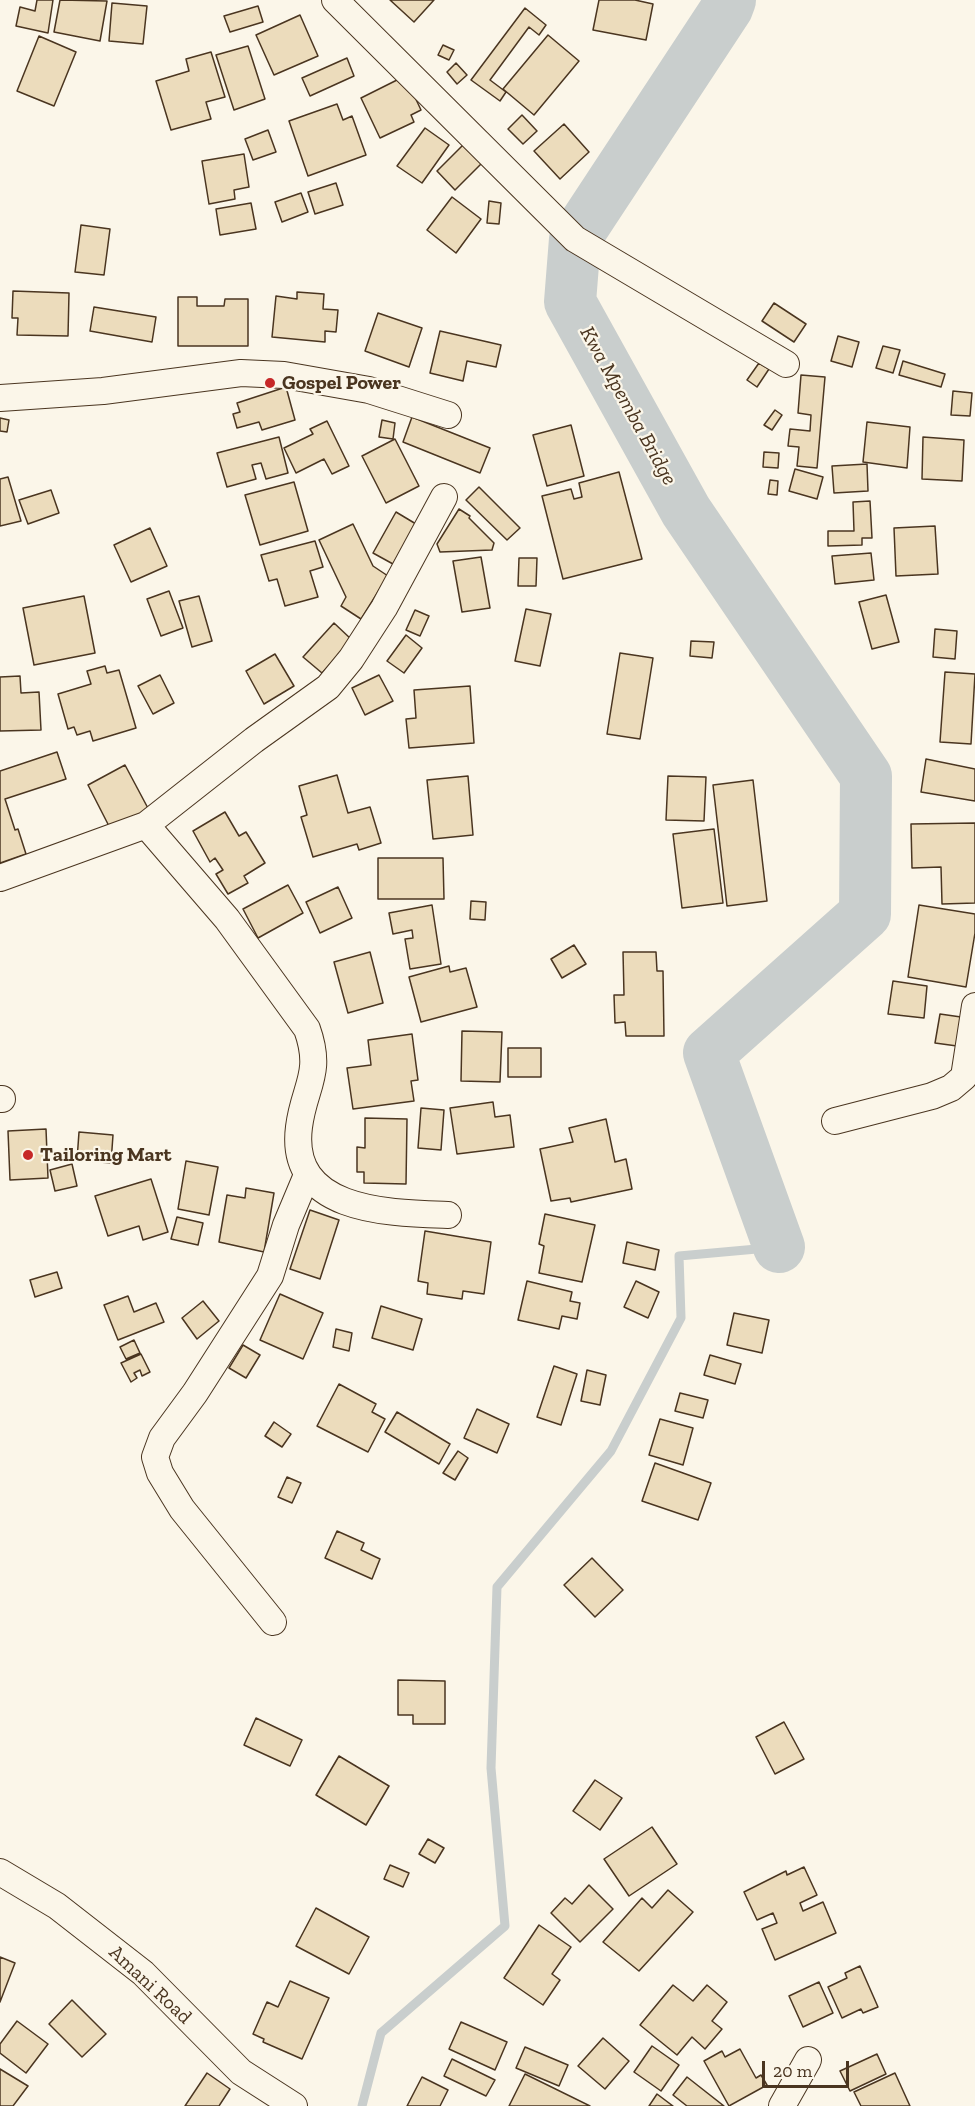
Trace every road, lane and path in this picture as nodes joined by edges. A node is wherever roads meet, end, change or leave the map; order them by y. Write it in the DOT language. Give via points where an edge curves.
graph roads {
  1 [pos="335,0"];
  2 [pos="786,364"];
  3 [pos="0,398"];
  4 [pos="448,415"];
  5 [pos="444,497"];
  6 [pos="146,825"];
  7 [pos="0,879"];
  8 [pos="975,1006"];
  9 [pos="836,1122"];
  10 [pos="307,1175"];
  11 [pos="448,1215"];
  12 [pos="273,1622"];
  13 [pos="0,1872"];
  14 [pos="808,2061"];
  15 [pos="294,2106"];
  16 [pos="782,2106"];
  1 -- 2 [label="street" via="575,239"];
  3 -- 4 [label="street" via="103,391 241,373 284,375 369,390"];
  5 -- 6 [label="street" via="384,608 328,687"];
  6 -- 7 [label="street"];
  6 -- 10 [label="street" via="227,919 307,1029 315,1050 299,1126 299,1153"];
  8 -- 9 [label="street" via="964,1077 951,1088"];
  10 -- 11 [label="street" via="323,1190 354,1205 394,1213"];
  10 -- 12 [label="street" via="270,1276 162,1438 155,1457 182,1509"];
  13 -- 15 [label="street, Amani Road" via="57,1906 143,1973 241,2072"];
  14 -- 16 [label="street"];
}
